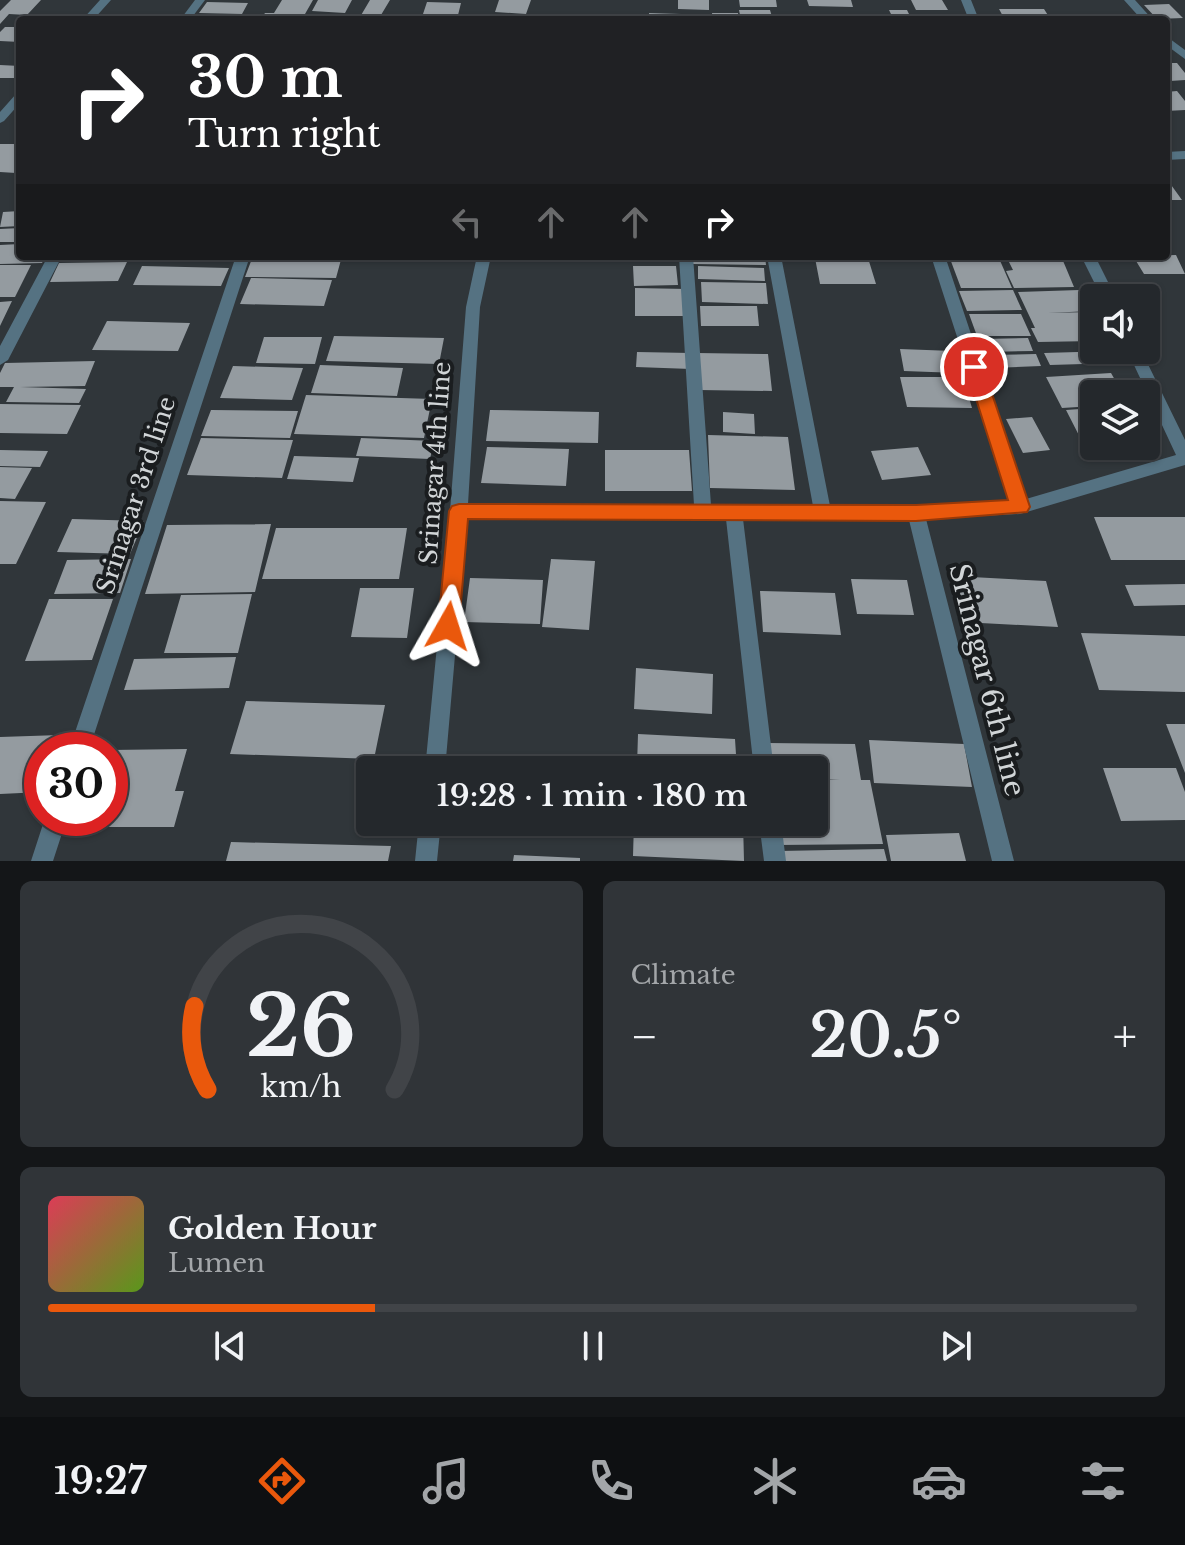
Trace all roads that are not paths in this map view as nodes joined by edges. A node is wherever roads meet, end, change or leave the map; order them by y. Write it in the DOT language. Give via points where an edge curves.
graph roads {
  1 [pos="106,0"];
  2 [pos="1129,0"];
  3 [pos="91,16"];
  4 [pos="1144,16"];
  5 [pos="1170,43"];
  6 [pos="1185,56"];
  7 [pos="16,101"];
  8 [pos="0,119"];
  9 [pos="53,260"];
  10 [pos="242,260"];
  11 [pos="483,260"];
  12 [pos="686,260"];
  13 [pos="775,260"];
  14 [pos="939,260"];
  15 [pos="1090,260"];
  16 [pos="1102,284"];
  17 [pos="0,360"];
  18 [pos="1141,364"];
  19 [pos="1185,458"];
  20 [pos="1020,507"];
  21 [pos="459,511"];
  22 [pos="734,513"];
  23 [pos="823,513"];
  24 [pos="916,513"];
  25 [pos="703,514"];
  26 [pos="85,732"];
  27 [pos="436,756"];
  28 [pos="762,756"];
  29 [pos="50,836"];
  30 [pos="429,836"];
  31 [pos="772,836"];
  32 [pos="42,861"];
  33 [pos="426,861"];
  34 [pos="775,861"];
  35 [pos="1003,861"];
  1 -- 3 [label="street"];
  2 -- 4 [label="street"];
  5 -- 6 [label="street"];
  7 -- 8 [label="street"];
  9 -- 17 [label="street"];
  10 -- 26 [label="street, Srinagar 3rd line"];
  11 -- 21 [label="street, Srinagar 4th line" via="473,307"];
  12 -- 25 [label="street"];
  13 -- 23 [label="street"];
  14 -- 20 [label="street"];
  15 -- 16 [label="street"];
  18 -- 19 [label="street"];
  19 -- 20 [label="street"];
  20 -- 24 [label="street"];
  21 -- 25 [label="street"];
  21 -- 27 [label="street, Srinagar 4th line"];
  22 -- 23 [label="street"];
  22 -- 25 [label="street"];
  22 -- 28 [label="street"];
  23 -- 24 [label="street"];
  24 -- 35 [label="street, Srinagar 6th line"];
  29 -- 32 [label="street"];
  30 -- 33 [label="street"];
  31 -- 34 [label="street"];
}
